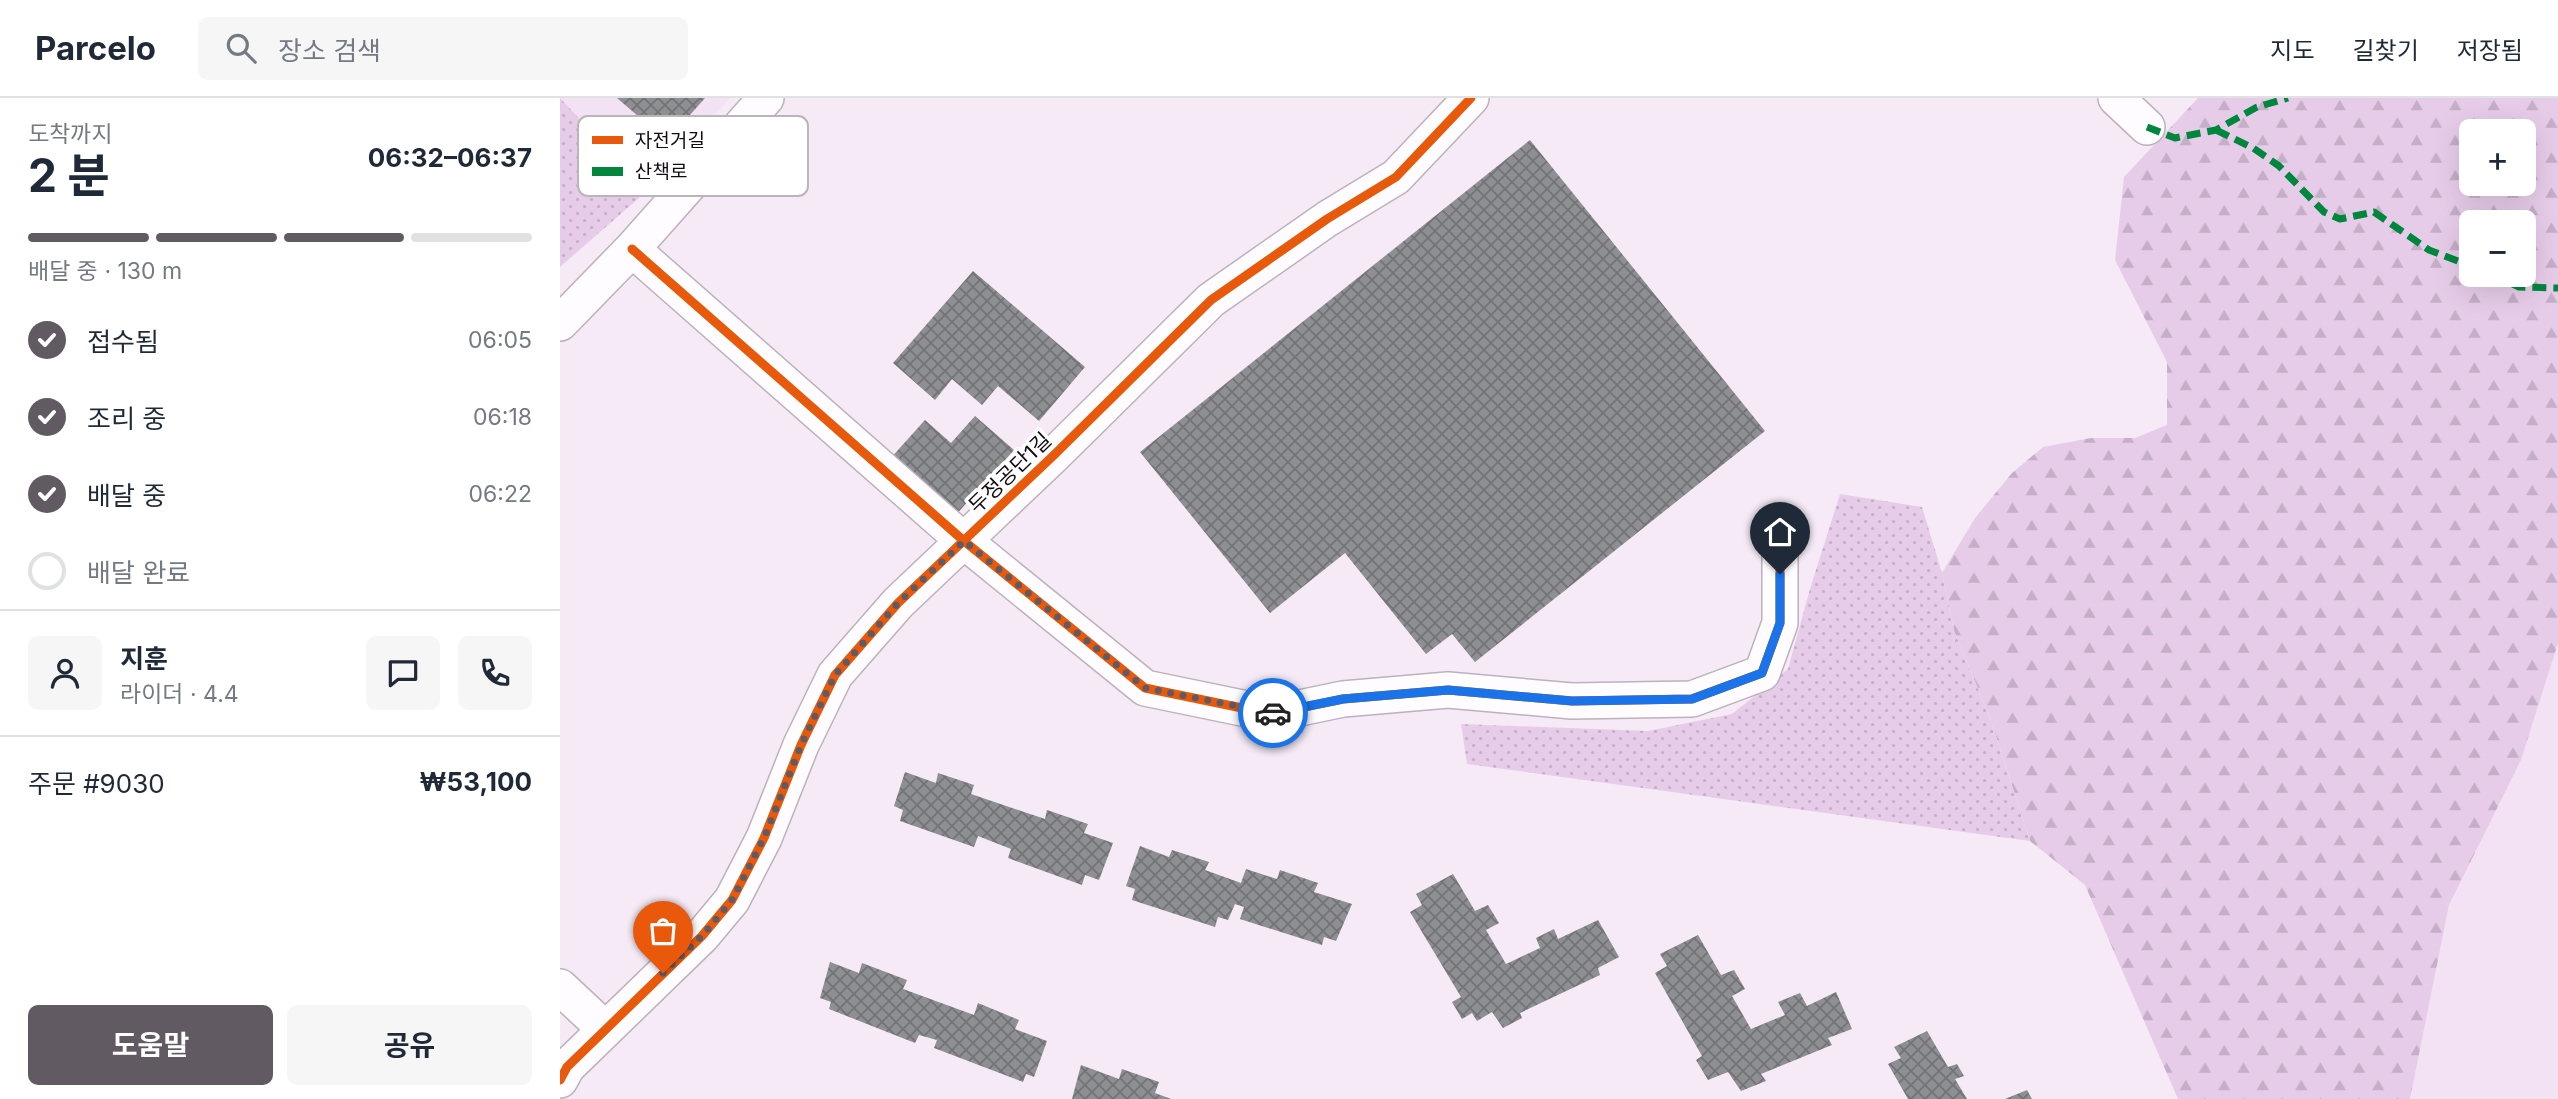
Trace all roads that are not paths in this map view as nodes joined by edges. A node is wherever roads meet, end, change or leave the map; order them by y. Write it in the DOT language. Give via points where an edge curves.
graph roads {
  1 [pos="766,98"];
  2 [pos="1471,98"];
  3 [pos="2116,98"];
  4 [pos="750,116"];
  5 [pos="2147,127"];
  6 [pos="679,196"];
  7 [pos="632,249"];
  8 [pos="560,323"];
  9 [pos="1780,525"];
  10 [pos="964,541"];
  11 [pos="560,987"];
  12 [pos="605,1029"];
  13 [pos="560,1080"];
  1 -- 4 [label="street"];
  2 -- 10 [label="street, 두정공단1길" via="1396,177 1211,300"];
  3 -- 5 [label="street"];
  6 -- 7 [label="street"];
  7 -- 8 [label="street"];
  7 -- 10 [label="street"];
  9 -- 10 [label="street" via="1780,623 1762,673 1692,699 1572,701 1448,690 1343,699 1271,714 1145,688"];
  10 -- 12 [label="street, 두정공단1길" via="898,603 835,675 732,900 702,936"];
  11 -- 12 [label="street"];
  12 -- 13 [label="street, 두정공단1길"];
}
